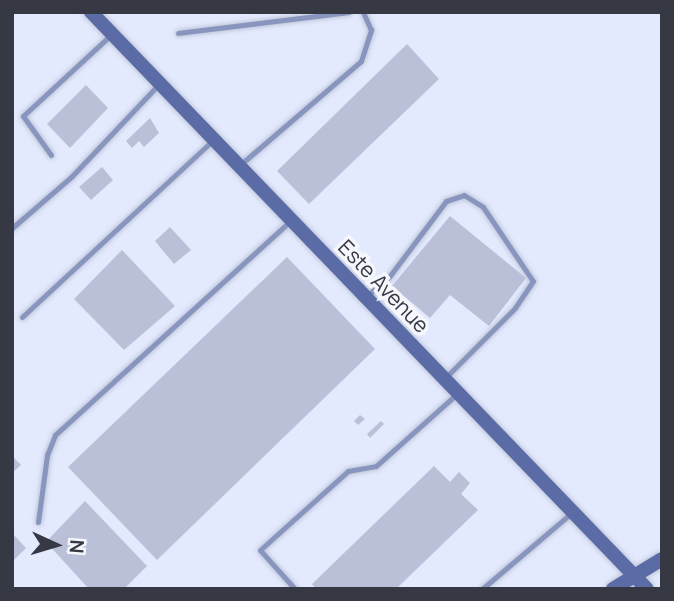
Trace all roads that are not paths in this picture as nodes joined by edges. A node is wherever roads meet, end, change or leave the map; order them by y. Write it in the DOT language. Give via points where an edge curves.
graph roads {
  1 [pos="91,12"];
  2 [pos="349,12"];
  3 [pos="363,12"];
  4 [pos="178,33"];
  5 [pos="112,34"];
  6 [pos="159,83"];
  7 [pos="214,139"];
  8 [pos="51,155"];
  9 [pos="239,166"];
  10 [pos="291,220"];
  11 [pos="12,228"];
  12 [pos="366,298"];
  13 [pos="22,317"];
  14 [pos="444,379"];
  15 [pos="458,393"];
  16 [pos="572,512"];
  17 [pos="38,522"];
  18 [pos="662,559"];
  19 [pos="635,576"];
  20 [pos="295,589"];
  21 [pos="482,589"];
  22 [pos="613,589"];
  23 [pos="647,589"];
  1 -- 5 [label="street, Este Avenue"];
  2 -- 4 [label="lane"];
  3 -- 9 [label="lane" via="371,30 361,61"];
  5 -- 6 [label="street, Este Avenue"];
  5 -- 8 [label="lane" via="23,117"];
  6 -- 7 [label="street, Este Avenue"];
  6 -- 11 [label="lane" via="72,176"];
  7 -- 9 [label="street, Este Avenue"];
  7 -- 13 [label="lane"];
  9 -- 10 [label="street, Este Avenue"];
  10 -- 12 [label="street, Este Avenue"];
  10 -- 17 [label="lane" via="55,435 47,455"];
  12 -- 14 [label="street, Este Avenue"];
  12 -- 14 [label="lane" via="389,277 446,201 464,195 483,207 533,281 514,308"];
  14 -- 15 [label="street, Este Avenue"];
  15 -- 16 [label="street, Este Avenue"];
  15 -- 20 [label="lane" via="376,466 348,471 260,550"];
  16 -- 19 [label="street, Este Avenue"];
  16 -- 21 [label="lane"];
  18 -- 19 [label="street"];
  19 -- 22 [label="street"];
  19 -- 23 [label="street, Este Avenue"];
}
